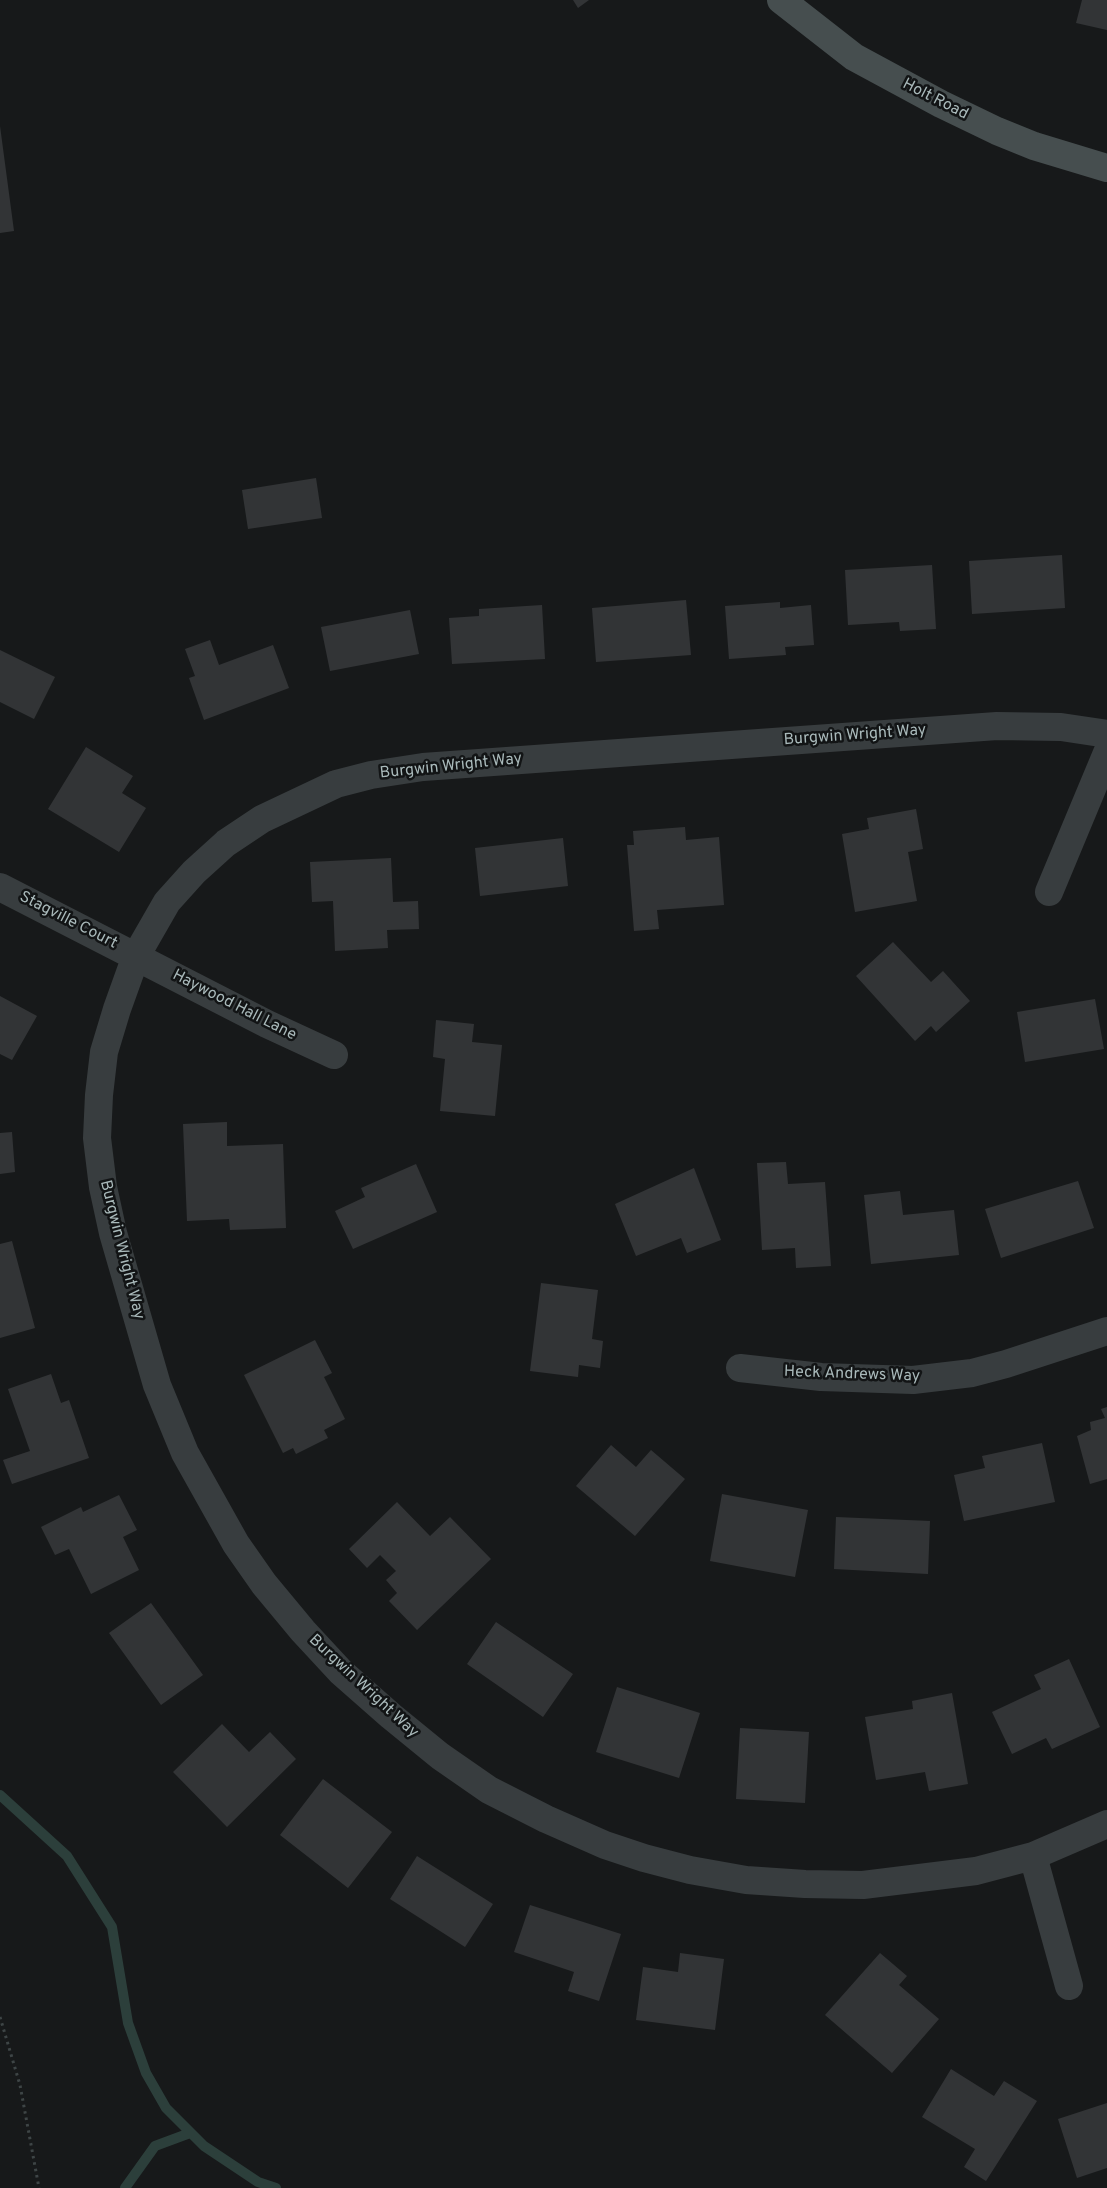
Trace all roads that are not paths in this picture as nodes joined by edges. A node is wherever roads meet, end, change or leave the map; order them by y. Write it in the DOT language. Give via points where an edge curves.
graph roads {
  1 [pos="781,0"];
  2 [pos="1107,168"];
  3 [pos="1107,734"];
  4 [pos="1107,753"];
  5 [pos="0,887"];
  6 [pos="1049,892"];
  7 [pos="136,956"];
  8 [pos="334,1055"];
  9 [pos="1107,1331"];
  10 [pos="740,1368"];
  11 [pos="1107,1824"];
  12 [pos="1033,1856"];
  13 [pos="1070,1986"];
  1 -- 2 [label="street, Holt Road" via="854,57 941,104 1034,146"];
  3 -- 7 [label="street, Burgwin Wright Way" via="1061,727 997,726 423,767 371,775 336,784 296,802 262,819 226,843 167,902"];
  4 -- 6 [label="street"];
  5 -- 7 [label="street, Stagville Court"];
  7 -- 8 [label="street, Haywood Hall Lane"];
  7 -- 12 [label="street, Burgwin Wright Way" via="104,1052 97,1138 113,1233 135,1311 157,1385 185,1454 205,1491 264,1584 303,1632 342,1672 433,1750 489,1790 605,1845 644,1858 746,1880 863,1885 976,1871"];
  9 -- 10 [label="street, Heck Andrews Way" via="980,1371 913,1380 820,1377"];
  11 -- 12 [label="street, Burgwin Wright Way"];
  12 -- 13 [label="street"];
}
